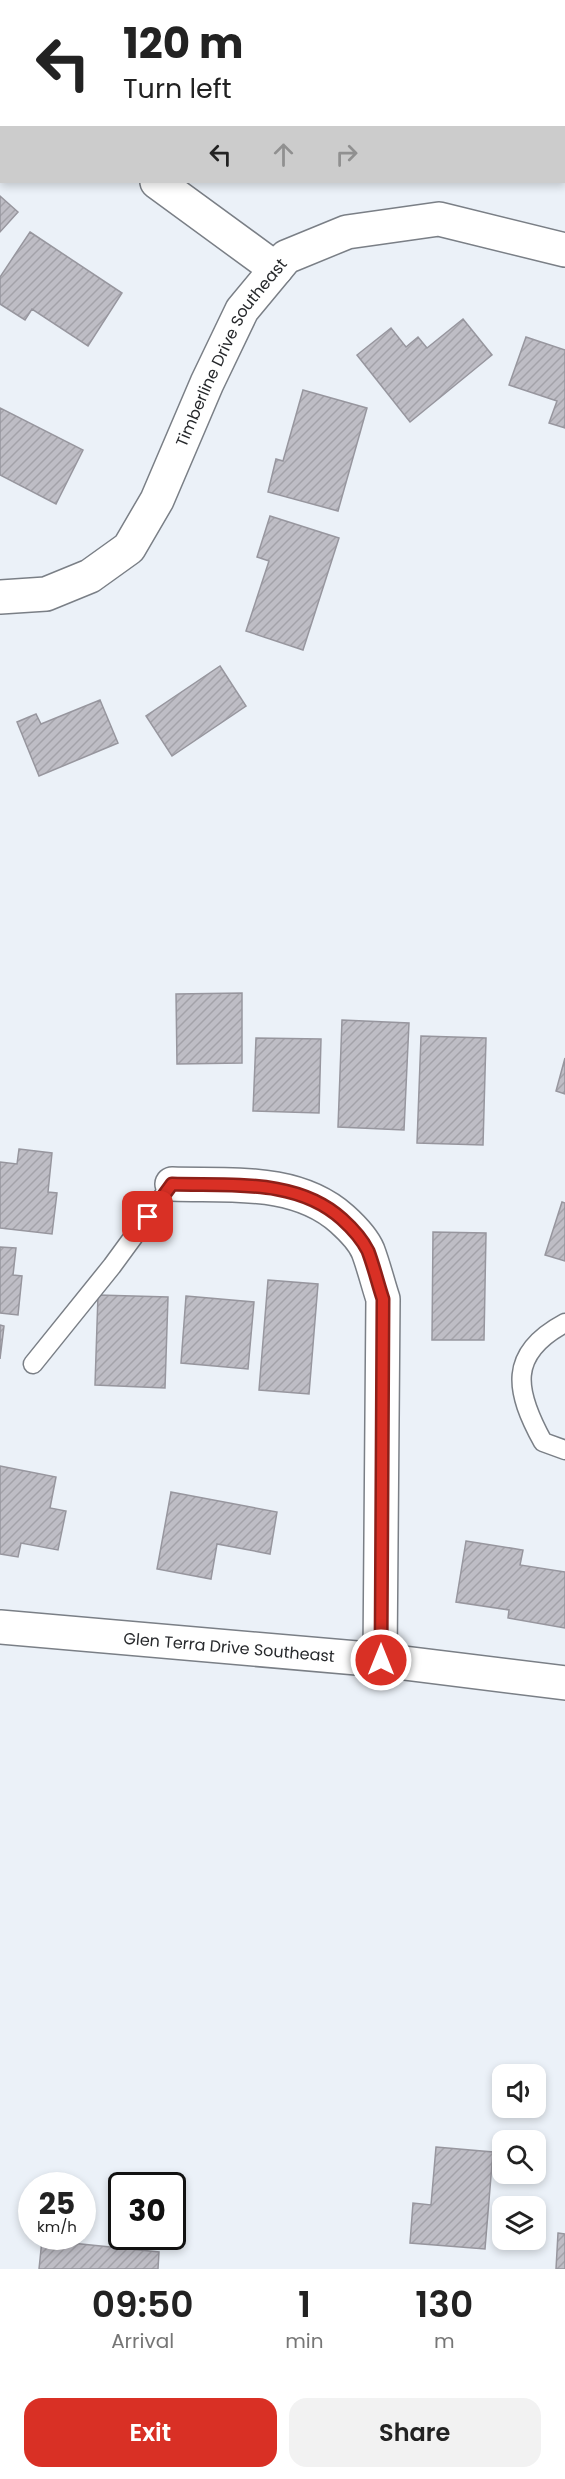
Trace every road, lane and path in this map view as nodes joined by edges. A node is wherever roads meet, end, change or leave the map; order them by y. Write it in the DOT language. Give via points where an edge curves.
graph roads {
  1 [pos="158,183"];
  2 [pos="565,250"];
  3 [pos="276,269"];
  4 [pos="0,597"];
  5 [pos="172,1184"];
  6 [pos="565,1323"];
  7 [pos="33,1364"];
  8 [pos="565,1450"];
  9 [pos="0,1627"];
  10 [pos="381,1660"];
  11 [pos="565,1683"];
  1 -- 3 [label="street"];
  2 -- 3 [label="street, Timberline Drive Southeast" via="439,219 346,232 286,257"];
  3 -- 4 [label="street, Timberline Drive Southeast" via="242,310 158,500 129,548 90,576 46,594"];
  5 -- 7 [label="lane"];
  5 -- 10 [label="street" via="268,1187 301,1194 329,1207 354,1230 367,1250 383,1299"];
  6 -- 8 [label="lane" via="535,1342 520,1372 529,1417 543,1442"];
  9 -- 10 [label="street, Glen Terra Drive Southeast"];
  10 -- 11 [label="street, Glen Terra Drive Southeast"];
}
